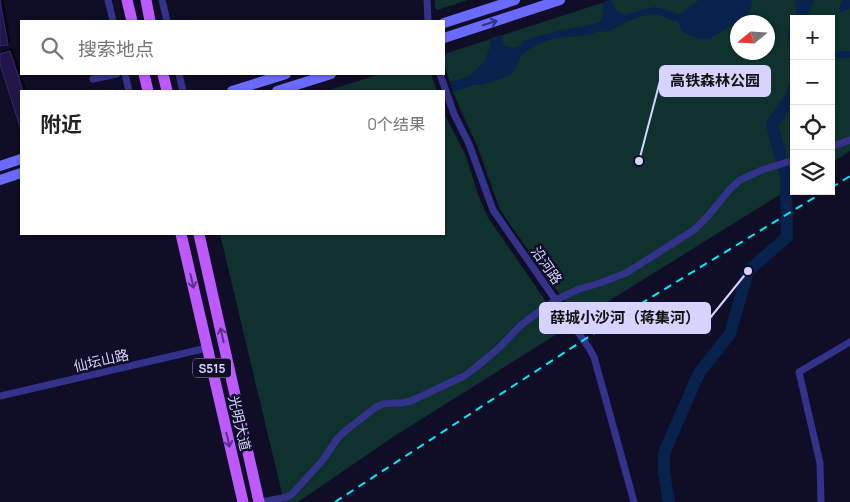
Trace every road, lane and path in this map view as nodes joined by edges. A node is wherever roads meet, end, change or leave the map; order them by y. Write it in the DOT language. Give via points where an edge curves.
graph roads {
  1 [pos="108,0"];
  2 [pos="127,0"];
  3 [pos="146,0"];
  4 [pos="162,0"];
  5 [pos="427,0"];
  6 [pos="515,0"];
  7 [pos="560,0"];
  8 [pos="113,20"];
  9 [pos="132,20"];
  10 [pos="150,20"];
  11 [pos="167,20"];
  12 [pos="428,20"];
  13 [pos="445,23"];
  14 [pos="445,38"];
  15 [pos="111,75"];
  16 [pos="125,75"];
  17 [pos="144,75"];
  18 [pos="163,75"];
  19 [pos="179,75"];
  20 [pos="283,75"];
  21 [pos="328,75"];
  22 [pos="440,75"];
  23 [pos="93,79"];
  24 [pos="129,90"];
  25 [pos="148,90"];
  26 [pos="167,90"];
  27 [pos="183,90"];
  28 [pos="235,90"];
  29 [pos="280,90"];
  30 [pos="850,140"];
  31 [pos="835,146"];
  32 [pos="20,159"];
  33 [pos="790,161"];
  34 [pos="0,166"];
  35 [pos="20,173"];
  36 [pos="0,180"];
  37 [pos="181,235"];
  38 [pos="199,235"];
  39 [pos="556,300"];
  40 [pos="850,342"];
  41 [pos="207,348"];
  42 [pos="0,396"];
  43 [pos="243,502"];
  44 [pos="260,502"];
  45 [pos="634,502"];
  46 [pos="821,502"];
  1 -- 8 [label="street"];
  2 -- 9 [label="main road"];
  3 -- 10 [label="main road"];
  4 -- 11 [label="street"];
  5 -- 12 [label="street"];
  6 -- 13 [label="main road"];
  14 -- 7 [label="main road, one-way"];
  15 -- 23 [label="street"];
  16 -- 24 [label="street"];
  17 -- 25 [label="main road"];
  18 -- 26 [label="main road"];
  19 -- 27 [label="street"];
  20 -- 28 [label="main road"];
  21 -- 29 [label="main road"];
  22 -- 39 [label="street, 沿河路" via="493,210"];
  30 -- 31 [label="street"];
  32 -- 34 [label="main road"];
  33 -- 39 [label="street" via="740,180 694,230 626,273"];
  35 -- 36 [label="main road"];
  37 -- 41 [label="main road, 光明大道 / S515, one-way"];
  44 -- 38 [label="main road, 光明大道 / S515, one-way"];
  39 -- 44 [label="street" via="520,326 464,376 411,401 376,407 337,439 292,494"];
  39 -- 45 [label="street, 沿河路" via="594,357"];
  40 -- 46 [label="street" via="799,372 820,463"];
  41 -- 42 [label="street, 仙坛山路"];
  41 -- 43 [label="main road, 光明大道 / S515, one-way"];
}
